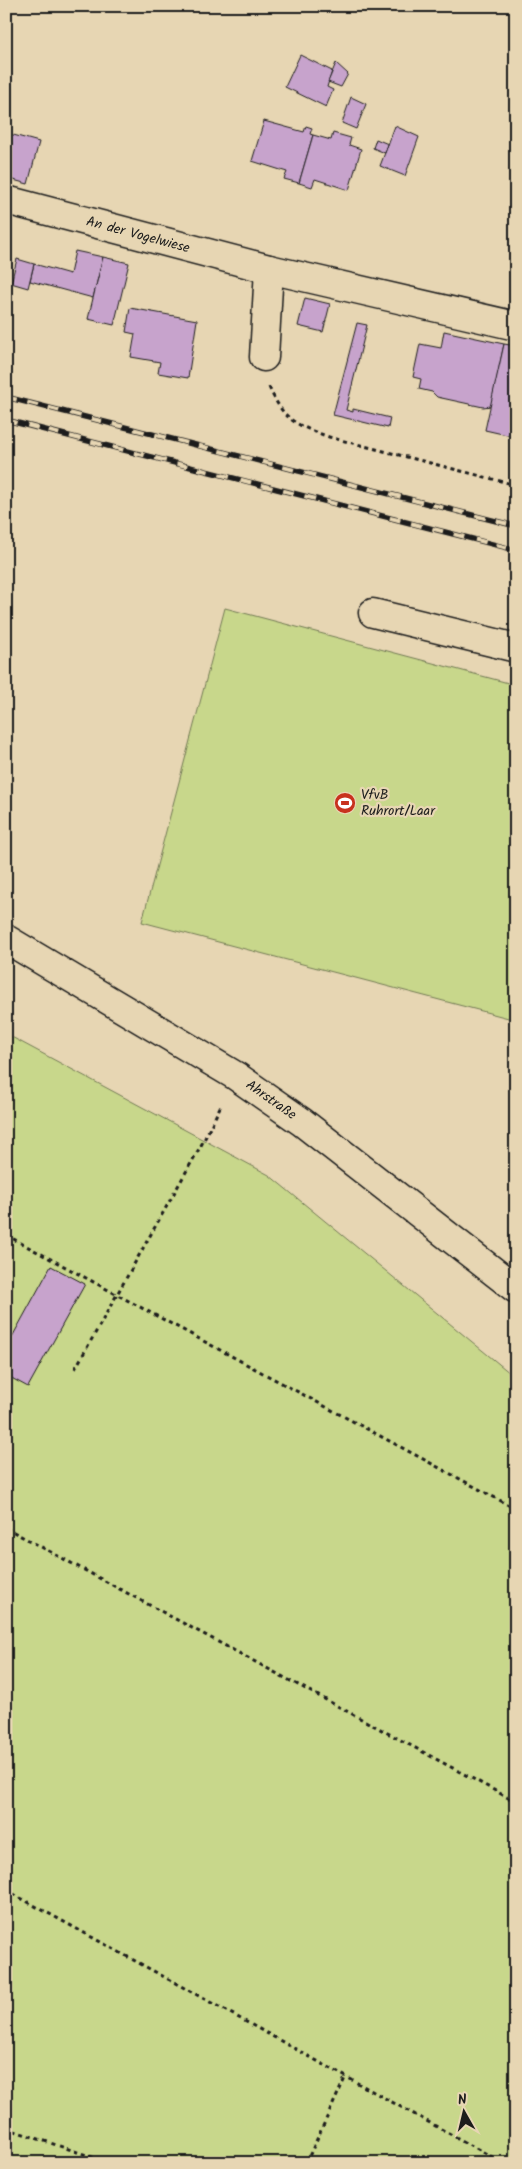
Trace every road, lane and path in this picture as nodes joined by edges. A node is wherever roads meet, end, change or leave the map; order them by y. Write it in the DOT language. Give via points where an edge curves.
graph roads {
  1 [pos="6,200"];
  2 [pos="269,269"];
  3 [pos="516,326"];
  4 [pos="264,357"];
  5 [pos="516,485"];
  6 [pos="373,613"];
  7 [pos="516,648"];
  8 [pos="6,939"];
  9 [pos="236,1076"];
  10 [pos="6,1235"];
  11 [pos="516,1289"];
  12 [pos="117,1294"];
  13 [pos="75,1369"];
  14 [pos="516,1509"];
  15 [pos="6,1528"];
  16 [pos="516,1802"];
  17 [pos="6,1890"];
  18 [pos="346,2076"];
  19 [pos="6,2128"];
  20 [pos="110,2163"];
  21 [pos="306,2163"];
  22 [pos="503,2163"];
  1 -- 2 [label="street, An der Vogelwiese"];
  2 -- 3 [label="street, An der Vogelwiese"];
  2 -- 4 [label="street"];
  4 -- 5 [label="path" via="274,398 292,422 329,437"];
  6 -- 7 [label="street"];
  8 -- 9 [label="street, Ahrstraße"];
  9 -- 11 [label="street, Ahrstraße" via="302,1122"];
  9 -- 12 [label="path" via="204,1140"];
  10 -- 12 [label="path"];
  12 -- 13 [label="path"];
  12 -- 14 [label="path"];
  15 -- 16 [label="path"];
  17 -- 18 [label="path"];
  18 -- 21 [label="path"];
  18 -- 22 [label="path"];
  19 -- 20 [label="path"];
}
